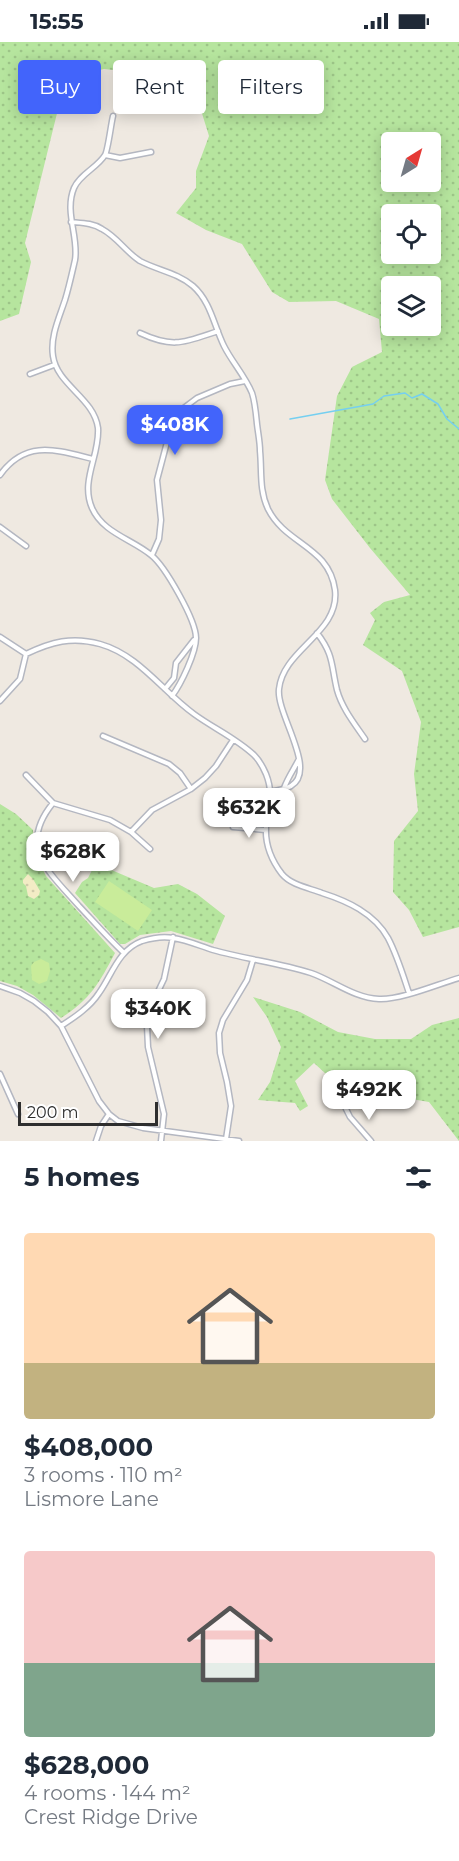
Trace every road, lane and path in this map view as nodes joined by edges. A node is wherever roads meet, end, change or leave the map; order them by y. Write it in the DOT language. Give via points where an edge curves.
graph roads {
  1 [pos="113,116"];
  2 [pos="151,152"];
  3 [pos="105,155"];
  4 [pos="72,222"];
  5 [pos="218,331"];
  6 [pos="140,333"];
  7 [pos="54,365"];
  8 [pos="30,374"];
  9 [pos="245,381"];
  10 [pos="93,459"];
  11 [pos="0,475"];
  12 [pos="0,527"];
  13 [pos="27,546"];
  14 [pos="152,555"];
  15 [pos="317,633"];
  16 [pos="196,637"];
  17 [pos="0,638"];
  18 [pos="26,654"];
  19 [pos="165,689"];
  20 [pos="172,696"];
  21 [pos="0,701"];
  22 [pos="103,736"];
  23 [pos="365,739"];
  24 [pos="233,740"];
  25 [pos="299,759"];
  26 [pos="26,775"];
  27 [pos="191,789"];
  28 [pos="284,789"];
  29 [pos="269,792"];
  30 [pos="53,803"];
  31 [pos="233,827"];
  32 [pos="266,830"];
  33 [pos="131,832"];
  34 [pos="150,849"];
  35 [pos="173,937"];
  36 [pos="124,953"];
  37 [pos="253,960"];
  38 [pos="459,978"];
  39 [pos="0,987"];
  40 [pos="410,993"];
  41 [pos="61,1026"];
  42 [pos="0,1074"];
  43 [pos="346,1108"];
  44 [pos="18,1114"];
  45 [pos="110,1114"];
  46 [pos="162,1131"];
  47 [pos="226,1139"];
  48 [pos="96,1141"];
  49 [pos="161,1141"];
  50 [pos="239,1141"];
  51 [pos="371,1141"];
  1 -- 3 [label="street"];
  2 -- 3 [label="street" via="120,158"];
  3 -- 4 [label="street" via="75,186"];
  4 -- 5 [label="street" via="102,228 132,255 184,279 202,296"];
  4 -- 7 [label="street" via="75,257 53,334"];
  5 -- 6 [label="street" via="169,344"];
  5 -- 9 [label="street"];
  7 -- 8 [label="street"];
  7 -- 10 [label="street" via="93,412 98,440"];
  9 -- 14 [label="street" via="197,398 181,410 171,427 157,480 161,520"];
  9 -- 15 [label="street" via="252,394 261,483 268,508 281,528 320,557 331,573 335,593 332,613"];
  10 -- 11 [label="street" via="37,450 13,459"];
  10 -- 14 [label="street" via="87,488 92,508 117,535"];
  12 -- 13 [label="street"];
  14 -- 16 [label="street" via="178,594"];
  15 -- 23 [label="street" via="328,647 337,691"];
  15 -- 25 [label="street" via="288,664 280,679 281,710"];
  16 -- 19 [label="street" via="176,663 174,678"];
  16 -- 20 [label="street"];
  17 -- 18 [label="street"];
  18 -- 19 [label="street" via="52,642 99,643 134,661"];
  18 -- 21 [label="street" via="20,679"];
  19 -- 20 [label="street"];
  20 -- 24 [label="street"];
  22 -- 27 [label="street" via="169,764"];
  24 -- 27 [label="street" via="216,766"];
  24 -- 29 [label="street" via="262,766"];
  25 -- 28 [label="street"];
  25 -- 28 [label="street" via="298,780"];
  26 -- 30 [label="street"];
  27 -- 33 [label="street" via="152,810"];
  28 -- 29 [label="street"];
  29 -- 32 [label="street" via="272,802"];
  30 -- 33 [label="street" via="110,820"];
  30 -- 36 [label="street" via="39,826 39,856 46,870"];
  31 -- 32 [label="street"];
  32 -- 40 [label="street" via="268,848 284,877 351,904 376,922 387,937"];
  33 -- 34 [label="street"];
  35 -- 36 [label="street" via="142,941"];
  35 -- 37 [label="street"];
  35 -- 46 [label="street" via="164,979 147,1026 148,1047 164,1114"];
  36 -- 41 [label="street" via="99,994"];
  37 -- 40 [label="street" via="312,974 370,998"];
  37 -- 47 [label="street" via="247,980 219,1033 231,1106"];
  38 -- 40 [label="street"];
  39 -- 41 [label="street" via="34,1001"];
  41 -- 45 [label="street" via="99,1101"];
  42 -- 44 [label="street"];
  43 -- 51 [label="street"];
  45 -- 46 [label="street" via="118,1121"];
  45 -- 48 [label="street"];
  46 -- 47 [label="street"];
  46 -- 49 [label="street"];
  47 -- 50 [label="street"];
}
